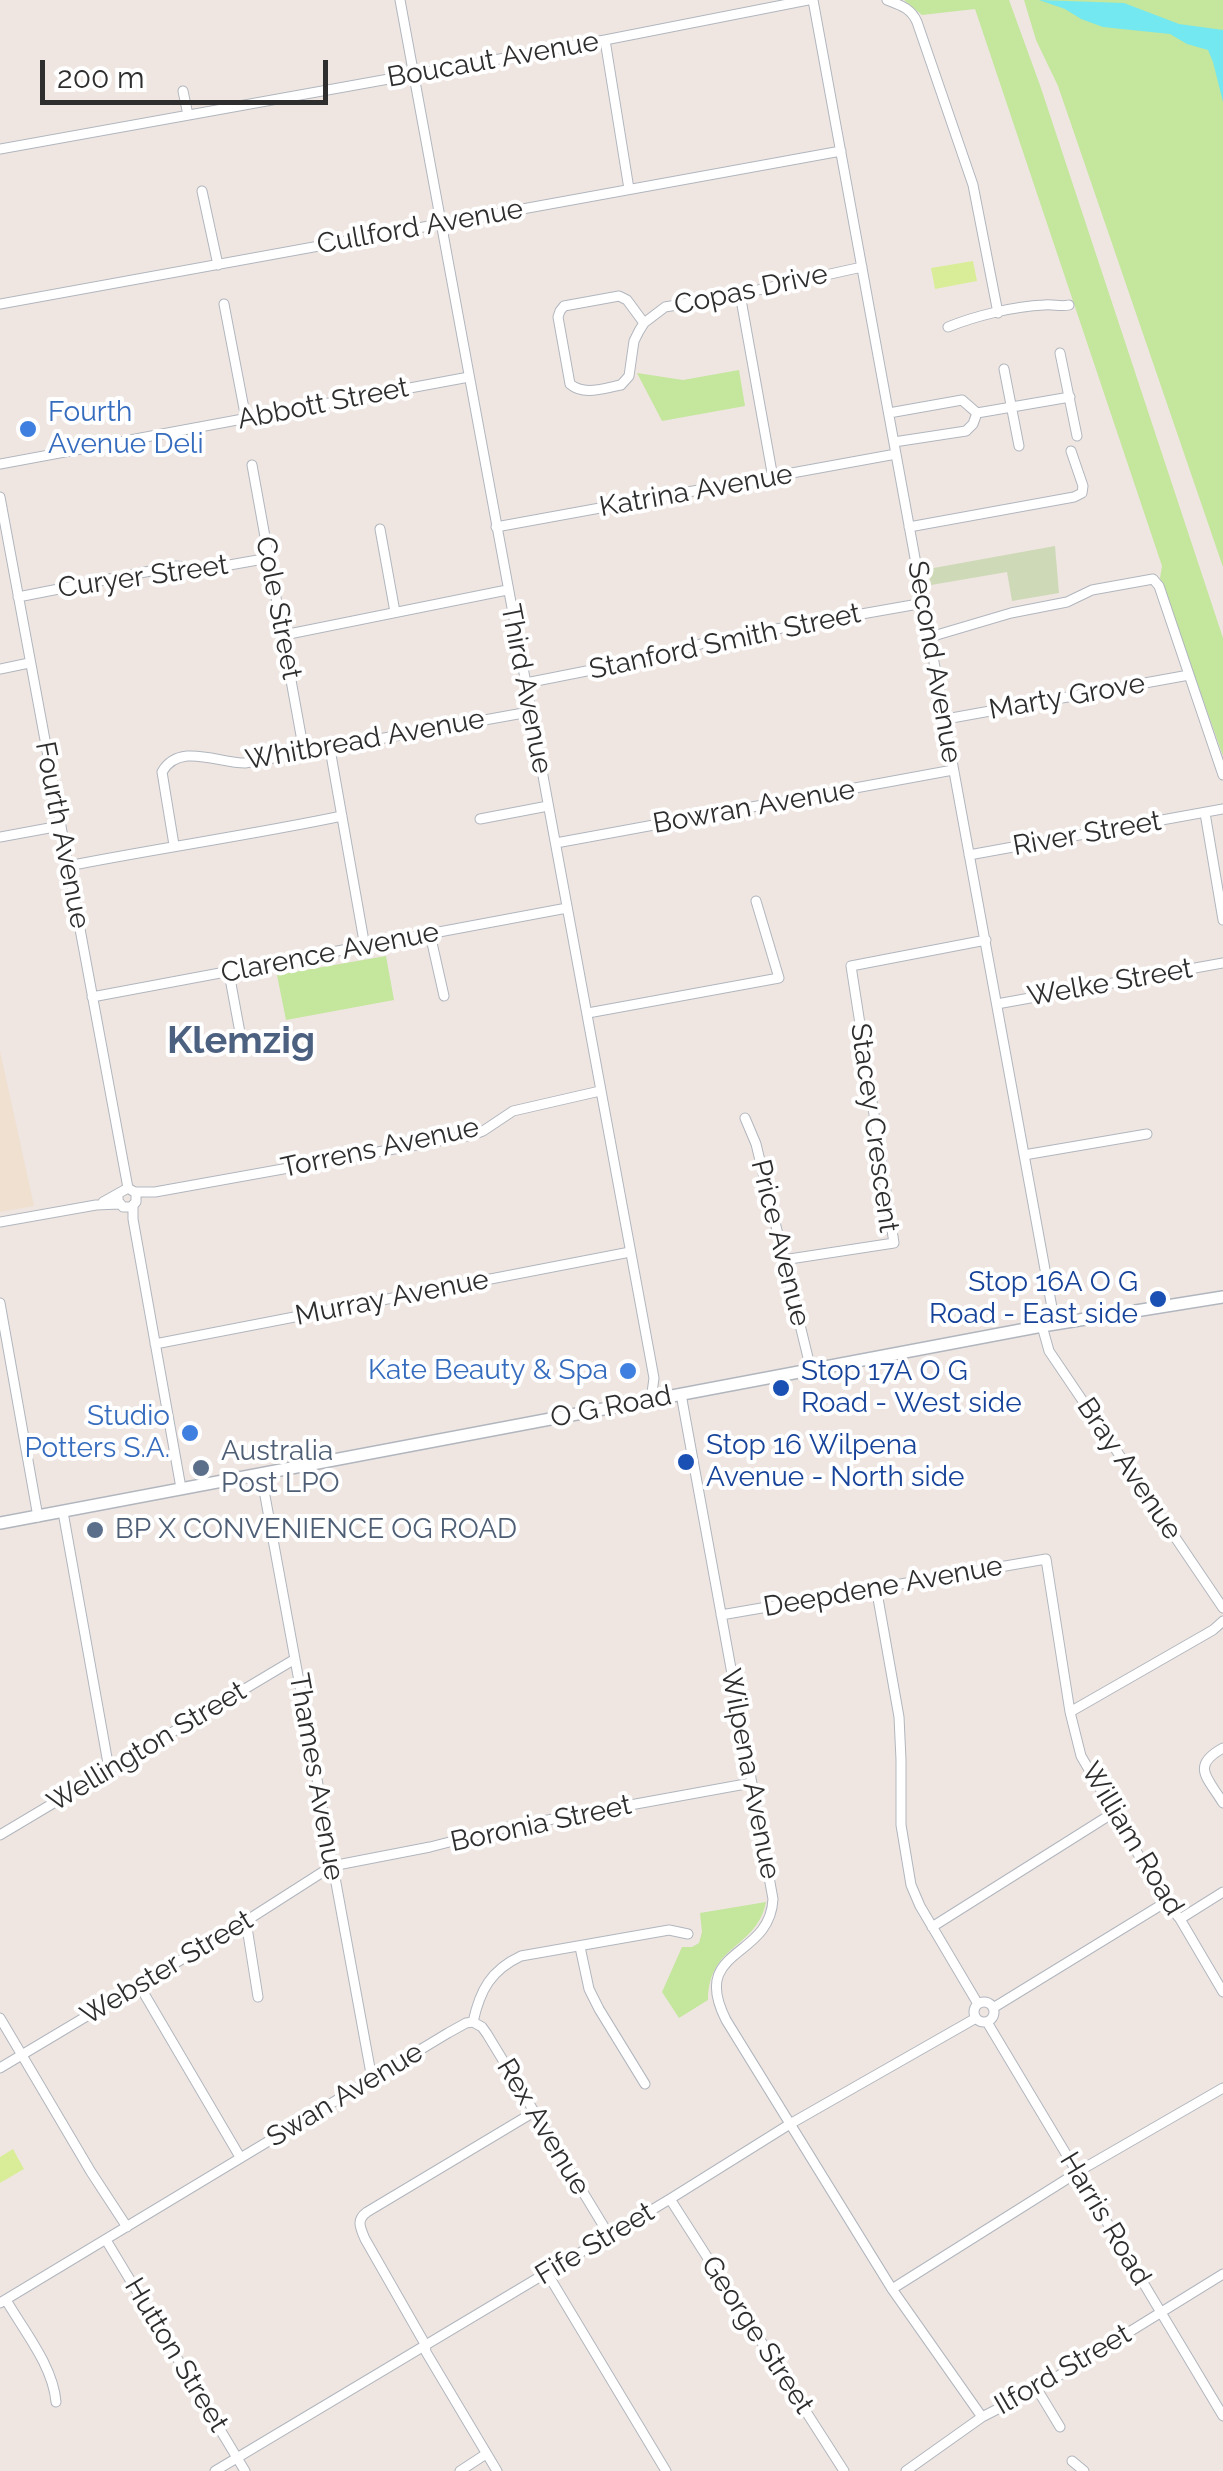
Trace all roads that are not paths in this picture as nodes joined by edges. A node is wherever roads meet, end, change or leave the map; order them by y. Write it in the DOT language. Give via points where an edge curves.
graph roads {
  1 [pos="400,0"];
  2 [pos="811,0"];
  3 [pos="887,0"];
  4 [pos="605,40"];
  5 [pos="413,73"];
  6 [pos="183,91"];
  7 [pos="188,115"];
  8 [pos="0,149"];
  9 [pos="841,151"];
  10 [pos="630,189"];
  11 [pos="202,191"];
  12 [pos="440,223"];
  13 [pos="218,265"];
  14 [pos="862,267"];
  15 [pos="740,294"];
  16 [pos="0,304"];
  17 [pos="224,304"];
  18 [pos="1069,305"];
  19 [pos="998,313"];
  20 [pos="644,323"];
  21 [pos="948,326"];
  22 [pos="1060,353"];
  23 [pos="1004,369"];
  24 [pos="470,377"];
  25 [pos="1070,397"];
  26 [pos="1012,406"];
  27 [pos="889,413"];
  28 [pos="977,413"];
  29 [pos="246,419"];
  30 [pos="1077,436"];
  31 [pos="894,442"];
  32 [pos="1020,446"];
  33 [pos="1072,451"];
  34 [pos="896,454"];
  35 [pos="0,464"];
  36 [pos="252,465"];
  37 [pos="772,478"];
  38 [pos="0,497"];
  39 [pos="496,527"];
  40 [pos="909,528"];
  41 [pos="380,529"];
  42 [pos="3,531"];
  43 [pos="269,558"];
  44 [pos="507,590"];
  45 [pos="18,597"];
  46 [pos="924,602"];
  47 [pos="395,612"];
  48 [pos="284,635"];
  49 [pos="930,637"];
  50 [pos="30,663"];
  51 [pos="0,669"];
  52 [pos="1189,675"];
  53 [pos="526,683"];
  54 [pos="530,712"];
  55 [pos="946,720"];
  56 [pos="330,748"];
  57 [pos="304,752"];
  58 [pos="953,770"];
  59 [pos="1223,776"];
  60 [pos="548,806"];
  61 [pos="1223,809"];
  62 [pos="1204,813"];
  63 [pos="342,816"];
  64 [pos="480,819"];
  65 [pos="60,826"];
  66 [pos="0,837"];
  67 [pos="556,843"];
  68 [pos="174,846"];
  69 [pos="969,855"];
  70 [pos="68,866"];
  71 [pos="756,901"];
  72 [pos="568,908"];
  73 [pos="1223,920"];
  74 [pos="430,934"];
  75 [pos="986,940"];
  76 [pos="365,947"];
  77 [pos="1223,963"];
  78 [pos="228,973"];
  79 [pos="444,996"];
  80 [pos="92,997"];
  81 [pos="997,1004"];
  82 [pos="588,1014"];
  83 [pos="241,1038"];
  84 [pos="600,1091"];
  85 [pos="746,1118"];
  86 [pos="1146,1134"];
  87 [pos="1024,1155"];
  88 [pos="127,1198"];
  89 [pos="0,1222"];
  90 [pos="630,1252"];
  91 [pos="783,1260"];
  92 [pos="1223,1296"];
  93 [pos="0,1303"];
  94 [pos="1048,1325"];
  95 [pos="155,1344"];
  96 [pos="811,1370"];
  97 [pos="654,1378"];
  98 [pos="674,1396"];
  99 [pos="651,1400"];
  100 [pos="261,1474"];
  101 [pos="182,1488"];
  102 [pos="62,1512"];
  103 [pos="38,1517"];
  104 [pos="0,1523"];
  105 [pos="1046,1559"];
  106 [pos="876,1587"];
  107 [pos="1223,1608"];
  108 [pos="720,1614"];
  109 [pos="1223,1621"];
  110 [pos="295,1659"];
  111 [pos="1070,1712"];
  112 [pos="1223,1748"];
  113 [pos="109,1769"];
  114 [pos="751,1782"];
  115 [pos="1223,1803"];
  116 [pos="1113,1813"];
  117 [pos="0,1834"];
  118 [pos="332,1866"];
  119 [pos="1223,1892"];
  120 [pos="1166,1902"];
  121 [pos="1180,1919"];
  122 [pos="246,1921"];
  123 [pos="932,1926"];
  124 [pos="688,1934"];
  125 [pos="580,1946"];
  126 [pos="139,1985"];
  127 [pos="1223,1992"];
  128 [pos="258,1996"];
  129 [pos="978,2004"];
  130 [pos="993,2008"];
  131 [pos="0,2018"];
  132 [pos="976,2018"];
  133 [pos="473,2022"];
  134 [pos="987,2022"];
  135 [pos="22,2055"];
  136 [pos="0,2068"];
  137 [pos="372,2080"];
  138 [pos="645,2084"];
  139 [pos="1223,2088"];
  140 [pos="534,2112"];
  141 [pos="790,2124"];
  142 [pos="240,2157"];
  143 [pos="1076,2172"];
  144 [pos="670,2199"];
  145 [pos="127,2227"];
  146 [pos="609,2236"];
  147 [pos="106,2240"];
  148 [pos="547,2272"];
  149 [pos="1223,2274"];
  150 [pos="892,2289"];
  151 [pos="3,2301"];
  152 [pos="1160,2312"];
  153 [pos="425,2344"];
  154 [pos="1037,2388"];
  155 [pos="56,2402"];
  156 [pos="1223,2416"];
  157 [pos="982,2417"];
  158 [pos="1060,2427"];
  159 [pos="486,2454"];
  160 [pos="237,2458"];
  161 [pos="1072,2462"];
  162 [pos="215,2471"];
  163 [pos="245,2471"];
  164 [pos="460,2471"];
  165 [pos="497,2471"];
  166 [pos="666,2471"];
  167 [pos="844,2471"];
  168 [pos="908,2471"];
  169 [pos="1084,2471"];
  1 -- 5 [label="street, Third Avenue"];
  2 -- 4 [label="street, Boucaut Avenue"];
  2 -- 9 [label="street, Second Avenue"];
  3 -- 19 [label="street" via="904,6 917,22 973,186"];
  4 -- 5 [label="street, Boucaut Avenue"];
  4 -- 10 [label="street"];
  5 -- 7 [label="street, Boucaut Avenue"];
  5 -- 12 [label="street, Third Avenue"];
  6 -- 7 [label="street"];
  7 -- 8 [label="street, Boucaut Avenue"];
  9 -- 10 [label="street, Cullford Avenue"];
  9 -- 14 [label="street, Second Avenue"];
  10 -- 12 [label="street, Cullford Avenue"];
  11 -- 13 [label="street"];
  12 -- 13 [label="street, Cullford Avenue"];
  12 -- 24 [label="street, Third Avenue"];
  13 -- 16 [label="street, Cullford Avenue"];
  14 -- 15 [label="street, Copas Drive"];
  14 -- 27 [label="street, Second Avenue"];
  15 -- 20 [label="street, Copas Drive" via="664,307"];
  15 -- 37 [label="street"];
  17 -- 29 [label="street"];
  18 -- 19 [label="street"];
  19 -- 21 [label="street"];
  20 -- 20 [label="street, Copas Drive" via="621,385 583,391 570,384 558,318 564,306 619,296"];
  22 -- 25 [label="street"];
  23 -- 26 [label="street"];
  24 -- 29 [label="street, Abbott Street"];
  24 -- 39 [label="street, Third Avenue"];
  25 -- 26 [label="street"];
  25 -- 30 [label="street"];
  26 -- 28 [label="street"];
  26 -- 32 [label="street"];
  27 -- 28 [label="street" via="962,400"];
  27 -- 31 [label="street, Second Avenue"];
  28 -- 31 [label="street" via="966,431"];
  29 -- 35 [label="street, Abbott Street"];
  31 -- 34 [label="street, Second Avenue"];
  33 -- 40 [label="street" via="1083,486 1074,497"];
  34 -- 37 [label="street, Katrina Avenue"];
  34 -- 40 [label="street, Second Avenue"];
  36 -- 43 [label="street, Cole Street"];
  37 -- 39 [label="street, Katrina Avenue"];
  38 -- 42 [label="street, Fourth Avenue"];
  39 -- 44 [label="street, Third Avenue"];
  40 -- 46 [label="street, Second Avenue"];
  41 -- 47 [label="street"];
  42 -- 45 [label="street, Fourth Avenue"];
  43 -- 45 [label="street, Curyer Street" via="207,569 176,566"];
  43 -- 48 [label="street, Cole Street"];
  44 -- 47 [label="street"];
  44 -- 53 [label="street, Third Avenue"];
  45 -- 50 [label="street, Fourth Avenue"];
  46 -- 49 [label="street, Second Avenue"];
  46 -- 53 [label="street, Stanford Smith Street"];
  47 -- 48 [label="street"];
  48 -- 57 [label="street, Cole Street"];
  49 -- 52 [label="street" via="1153,579"];
  49 -- 55 [label="street, Second Avenue"];
  50 -- 51 [label="street"];
  50 -- 65 [label="street, Fourth Avenue"];
  52 -- 55 [label="street, Marty Grove"];
  52 -- 59 [label="street"];
  53 -- 54 [label="street, Third Avenue"];
  54 -- 56 [label="street, Whitbread Avenue"];
  54 -- 60 [label="street, Third Avenue"];
  55 -- 58 [label="street, Second Avenue"];
  56 -- 57 [label="street, Whitbread Avenue"];
  56 -- 63 [label="street"];
  57 -- 68 [label="street, Whitbread Avenue" via="245,763 197,755 172,760 162,772"];
  58 -- 67 [label="street, Bowran Avenue"];
  58 -- 69 [label="street, Second Avenue"];
  60 -- 64 [label="street"];
  60 -- 67 [label="street, Third Avenue"];
  61 -- 62 [label="street, River Street"];
  62 -- 69 [label="street, River Street"];
  62 -- 73 [label="street"];
  63 -- 68 [label="street"];
  63 -- 76 [label="street"];
  65 -- 66 [label="street"];
  65 -- 70 [label="street, Fourth Avenue"];
  67 -- 72 [label="street, Third Avenue"];
  68 -- 70 [label="street"];
  69 -- 75 [label="street, Second Avenue"];
  70 -- 80 [label="street, Fourth Avenue"];
  71 -- 82 [label="street" via="779,978"];
  72 -- 74 [label="street, Clarence Avenue"];
  72 -- 82 [label="street, Third Avenue"];
  74 -- 76 [label="street, Clarence Avenue"];
  74 -- 79 [label="street"];
  75 -- 81 [label="street, Second Avenue"];
  75 -- 91 [label="street, Stacey Crescent" via="851,966 894,1243"];
  76 -- 78 [label="street, Clarence Avenue"];
  77 -- 81 [label="street, Welke Street"];
  78 -- 80 [label="street, Clarence Avenue"];
  78 -- 83 [label="street"];
  80 -- 88 [label="street, Fourth Avenue"];
  81 -- 87 [label="street, Second Avenue"];
  82 -- 84 [label="street, Third Avenue"];
  84 -- 88 [label="street, Torrens Avenue" via="513,1110 472,1135"];
  84 -- 90 [label="street, Third Avenue"];
  85 -- 91 [label="street, Price Avenue"];
  86 -- 87 [label="street"];
  87 -- 94 [label="street, Second Avenue"];
  88 -- 89 [label="street, Torrens Avenue"];
  88 -- 95 [label="street, Fourth Avenue"];
  90 -- 95 [label="street, Murray Avenue"];
  90 -- 97 [label="street, Third Avenue"];
  91 -- 96 [label="street, Price Avenue"];
  92 -- 94 [label="main road, O G Road"];
  93 -- 103 [label="street"];
  94 -- 96 [label="main road, O G Road"];
  94 -- 107 [label="street, Bray Avenue" via="1050,1351"];
  95 -- 101 [label="street, Fourth Avenue"];
  96 -- 98 [label="main road, O G Road"];
  97 -- 98 [label="street, Third Avenue"];
  97 -- 99 [label="street, Third Avenue"];
  98 -- 99 [label="main road, O G Road"];
  98 -- 108 [label="street, Wilpena Avenue"];
  99 -- 100 [label="main road, O G Road"];
  100 -- 101 [label="main road, O G Road"];
  100 -- 110 [label="street, Thames Avenue"];
  101 -- 102 [label="main road, O G Road"];
  102 -- 103 [label="main road, O G Road"];
  102 -- 113 [label="street"];
  103 -- 104 [label="main road, O G Road"];
  105 -- 106 [label="street, Deepdene Avenue"];
  105 -- 111 [label="street, William Road"];
  106 -- 108 [label="street, Deepdene Avenue"];
  106 -- 123 [label="street" via="898,1717 901,1825 914,1896"];
  108 -- 114 [label="street, Wilpena Avenue"];
  109 -- 111 [label="street"];
  110 -- 113 [label="street, Wellington Street"];
  110 -- 118 [label="street, Thames Avenue"];
  111 -- 116 [label="street, William Road" via="1085,1766"];
  112 -- 115 [label="street" via="1209,1756 1204,1771"];
  113 -- 117 [label="street, Wellington Street"];
  114 -- 118 [label="street, Boronia Street"];
  114 -- 141 [label="street, Wilpena Avenue" via="773,1909 760,1934 724,1964 715,1995"];
  116 -- 120 [label="street, William Road"];
  116 -- 123 [label="street"];
  118 -- 122 [label="street, Webster Street"];
  118 -- 137 [label="street, Thames Avenue"];
  119 -- 121 [label="street"];
  120 -- 121 [label="street, William Road"];
  120 -- 130 [label="street"];
  121 -- 127 [label="street, William Road"];
  122 -- 126 [label="street, Webster Street"];
  122 -- 128 [label="street"];
  123 -- 129 [label="street"];
  124 -- 125 [label="street" via="669,1930"];
  125 -- 133 [label="street" via="521,1956 500,1968"];
  125 -- 138 [label="street" via="594,1999"];
  126 -- 135 [label="street, Webster Street"];
  126 -- 142 [label="street"];
  129 -- 130 [label="street"];
  129 -- 132 [label="street"];
  130 -- 134 [label="street"];
  131 -- 135 [label="street"];
  132 -- 134 [label="street"];
  132 -- 141 [label="street, Fife Street"];
  133 -- 137 [label="street, Swan Avenue"];
  133 -- 140 [label="street, Rex Avenue"];
  134 -- 143 [label="street, Harris Road"];
  135 -- 136 [label="street, Webster Street"];
  135 -- 145 [label="street"];
  137 -- 142 [label="street, Swan Avenue"];
  139 -- 143 [label="street"];
  140 -- 146 [label="street, Rex Avenue"];
  140 -- 153 [label="street" via="361,2216 365,2239"];
  141 -- 144 [label="street, Fife Street"];
  141 -- 150 [label="street, Wilpena Avenue"];
  142 -- 145 [label="street, Swan Avenue"];
  143 -- 150 [label="street"];
  143 -- 152 [label="street, Harris Road"];
  144 -- 146 [label="street, Fife Street"];
  144 -- 167 [label="street, George Street"];
  145 -- 147 [label="street, Swan Avenue"];
  146 -- 148 [label="street, Fife Street"];
  147 -- 151 [label="street, Swan Avenue"];
  147 -- 160 [label="street, Hutton Street"];
  148 -- 153 [label="street, Fife Street"];
  148 -- 166 [label="street"];
  149 -- 152 [label="street, Ilford Street"];
  150 -- 157 [label="street, Wilpena Avenue"];
  151 -- 155 [label="street" via="48,2373"];
  152 -- 154 [label="street, Ilford Street"];
  152 -- 156 [label="street, Harris Road"];
  153 -- 159 [label="street"];
  153 -- 160 [label="street, Fife Street"];
  154 -- 157 [label="street, Ilford Street"];
  154 -- 158 [label="street"];
  157 -- 168 [label="street, Ilford Street"];
  159 -- 164 [label="street"];
  159 -- 165 [label="street"];
  160 -- 162 [label="street, Fife Street"];
  160 -- 163 [label="street, Hutton Street"];
  161 -- 169 [label="street"];
}
